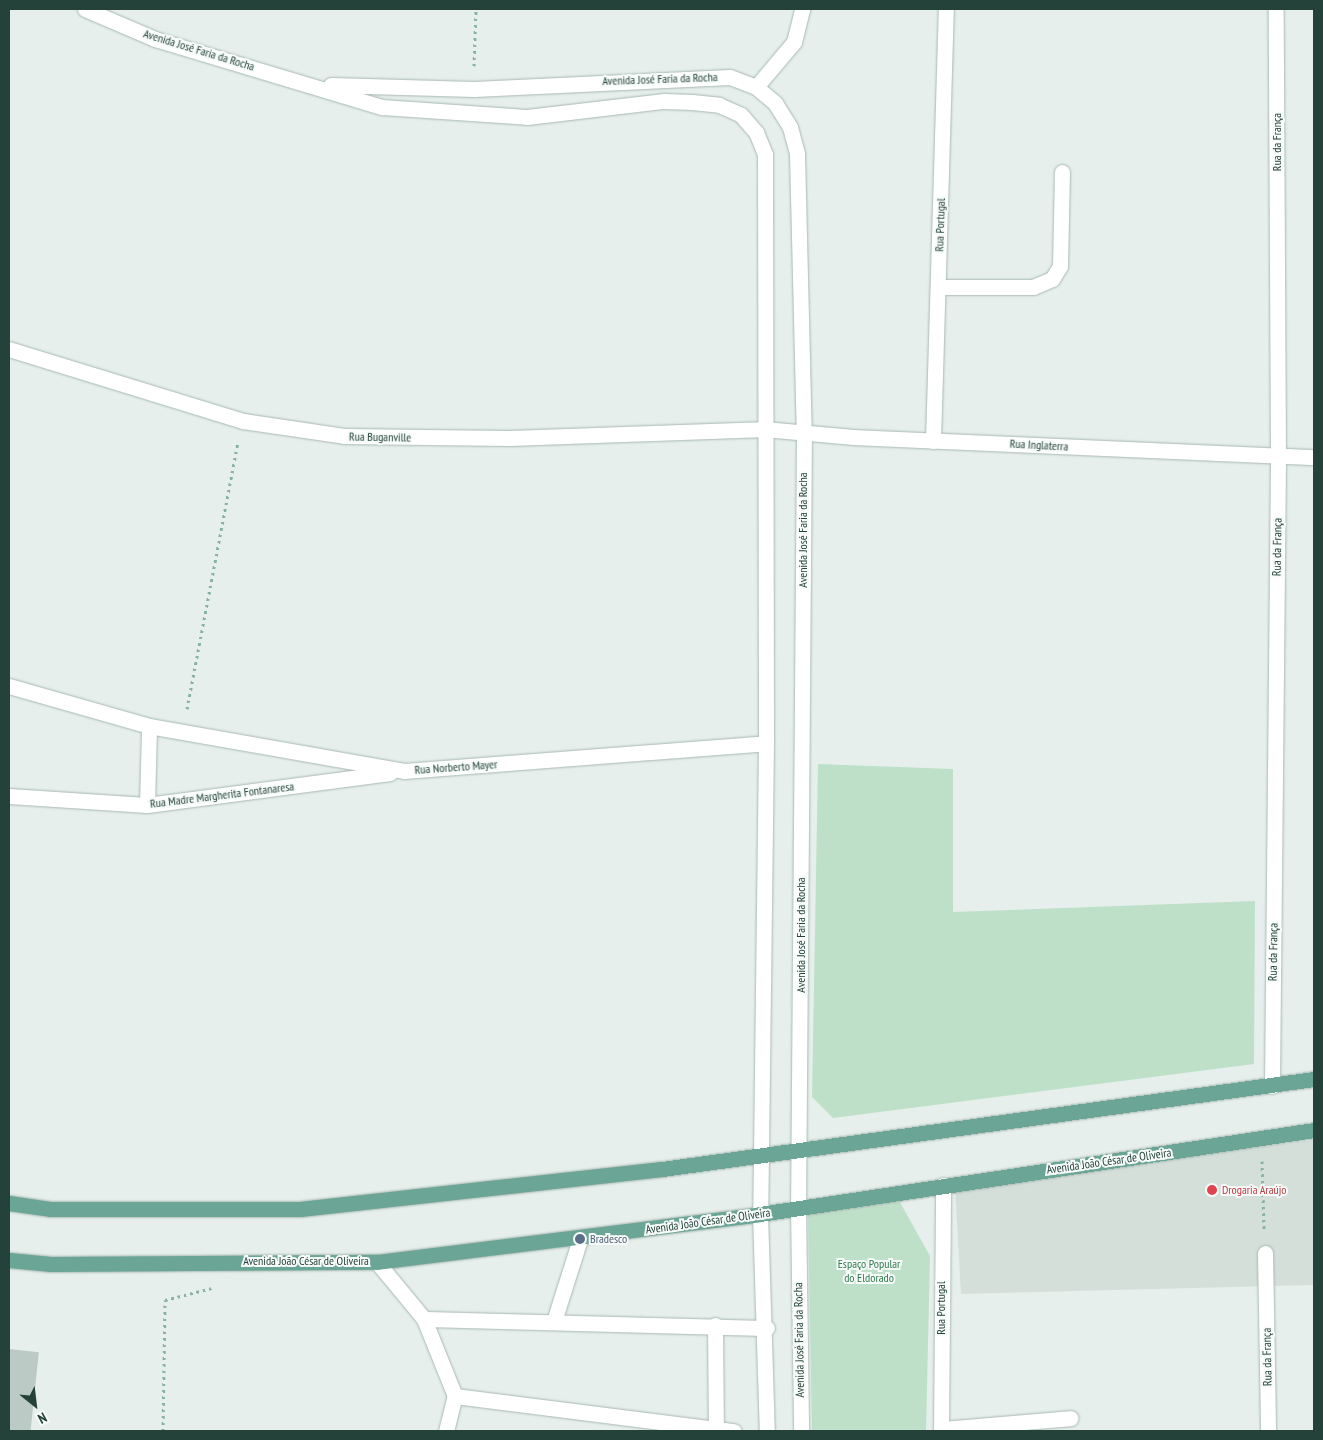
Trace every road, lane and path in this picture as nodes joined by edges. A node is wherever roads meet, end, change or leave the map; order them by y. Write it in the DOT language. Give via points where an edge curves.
graph roads {
  1 [pos="85,9"];
  2 [pos="476,9"];
  3 [pos="802,9"];
  4 [pos="946,9"];
  5 [pos="1276,9"];
  6 [pos="314,85"];
  7 [pos="756,87"];
  8 [pos="474,89"];
  9 [pos="1062,172"];
  10 [pos="938,287"];
  11 [pos="9,349"];
  12 [pos="243,421"];
  13 [pos="764,429"];
  14 [pos="804,434"];
  15 [pos="933,440"];
  16 [pos="1278,457"];
  17 [pos="1314,457"];
  18 [pos="9,686"];
  19 [pos="149,726"];
  20 [pos="182,732"];
  21 [pos="766,743"];
  22 [pos="404,771"];
  23 [pos="9,796"];
  24 [pos="147,805"];
  25 [pos="1314,1079"];
  26 [pos="1272,1086"];
  27 [pos="1314,1130"];
  28 [pos="1262,1139"];
  29 [pos="800,1150"];
  30 [pos="760,1156"];
  31 [pos="943,1184"];
  32 [pos="9,1204"];
  33 [pos="798,1207"];
  34 [pos="760,1214"];
  35 [pos="580,1239"];
  36 [pos="1264,1253"];
  37 [pos="9,1260"];
  38 [pos="209,1261"];
  39 [pos="378,1262"];
  40 [pos="424,1319"];
  41 [pos="554,1321"];
  42 [pos="715,1325"];
  43 [pos="767,1328"];
  44 [pos="455,1396"];
  45 [pos="1071,1418"];
  46 [pos="716,1430"];
  47 [pos="940,1430"];
  48 [pos="164,1431"];
  49 [pos="446,1431"];
  50 [pos="734,1431"];
  51 [pos="767,1431"];
  52 [pos="801,1431"];
  53 [pos="1268,1431"];
  1 -- 6 [label="street, Avenida José Faria da Rocha" via="155,39"];
  2 -- 8 [label="path"];
  3 -- 7 [label="street" via="794,42"];
  4 -- 10 [label="street, Rua Portugal"];
  5 -- 16 [label="street, Rua da França"];
  6 -- 8 [label="street, Avenida José Faria da Rocha"];
  6 -- 13 [label="street, Avenida José Faria da Rocha" via="382,107 464,116 527,117 664,101 719,105 741,115 756,132 765,154"];
  7 -- 8 [label="street, Avenida José Faria da Rocha" via="730,76 694,75"];
  7 -- 14 [label="street, Avenida José Faria da Rocha" via="775,103 790,127 797,154"];
  9 -- 10 [label="street" via="1060,266 1052,279 1033,287"];
  10 -- 15 [label="street, Rua Portugal"];
  11 -- 12 [label="street, Rua Buganville"];
  12 -- 13 [label="street, Rua Buganville" via="344,436 510,438"];
  12 -- 20 [label="path"];
  13 -- 14 [label="street, Rua Inglaterra"];
  13 -- 21 [label="street, Avenida José Faria da Rocha"];
  14 -- 15 [label="street, Rua Inglaterra"];
  14 -- 29 [label="street, Avenida José Faria da Rocha"];
  15 -- 16 [label="street, Rua Inglaterra"];
  16 -- 17 [label="street, Rua Inglaterra"];
  16 -- 26 [label="street, Rua da França"];
  18 -- 19 [label="street, Rua Norberto Mayer"];
  19 -- 20 [label="street, Rua Norberto Mayer"];
  19 -- 24 [label="street"];
  20 -- 22 [label="street, Rua Norberto Mayer"];
  21 -- 22 [label="street, Rua Norberto Mayer"];
  21 -- 30 [label="street, Avenida José Faria da Rocha"];
  22 -- 24 [label="street, Rua Madre Margherita Fontanaresa"];
  23 -- 24 [label="street, Rua Madre Margherita Fontanaresa"];
  25 -- 26 [label="main road"];
  26 -- 29 [label="main road"];
  27 -- 28 [label="main road, Avenida João César de Oliveira"];
  28 -- 31 [label="main road, Avenida João César de Oliveira"];
  28 -- 36 [label="path"];
  29 -- 30 [label="main road"];
  29 -- 33 [label="street, Avenida José Faria da Rocha"];
  30 -- 32 [label="main road" via="300,1209 50,1210"];
  30 -- 34 [label="street, Avenida José Faria da Rocha"];
  31 -- 33 [label="main road, Avenida João César de Oliveira"];
  31 -- 47 [label="street, Rua Portugal"];
  33 -- 34 [label="main road, Avenida João César de Oliveira"];
  33 -- 52 [label="street, Avenida José Faria da Rocha"];
  34 -- 35 [label="main road, Avenida João César de Oliveira"];
  34 -- 43 [label="street, Avenida José Faria da Rocha"];
  35 -- 39 [label="main road, Avenida João César de Oliveira"];
  35 -- 41 [label="street"];
  36 -- 53 [label="street, Rua da França"];
  37 -- 38 [label="main road, Avenida João César de Oliveira" via="51,1264"];
  38 -- 39 [label="main road, Avenida João César de Oliveira"];
  38 -- 48 [label="path" via="214,1287 165,1300"];
  39 -- 40 [label="street"];
  40 -- 41 [label="street"];
  40 -- 44 [label="street"];
  41 -- 42 [label="street"];
  42 -- 43 [label="street"];
  42 -- 46 [label="street"];
  43 -- 51 [label="street, Avenida José Faria da Rocha"];
  44 -- 46 [label="street"];
  44 -- 49 [label="street"];
  45 -- 47 [label="street"];
  46 -- 50 [label="street"];
}
